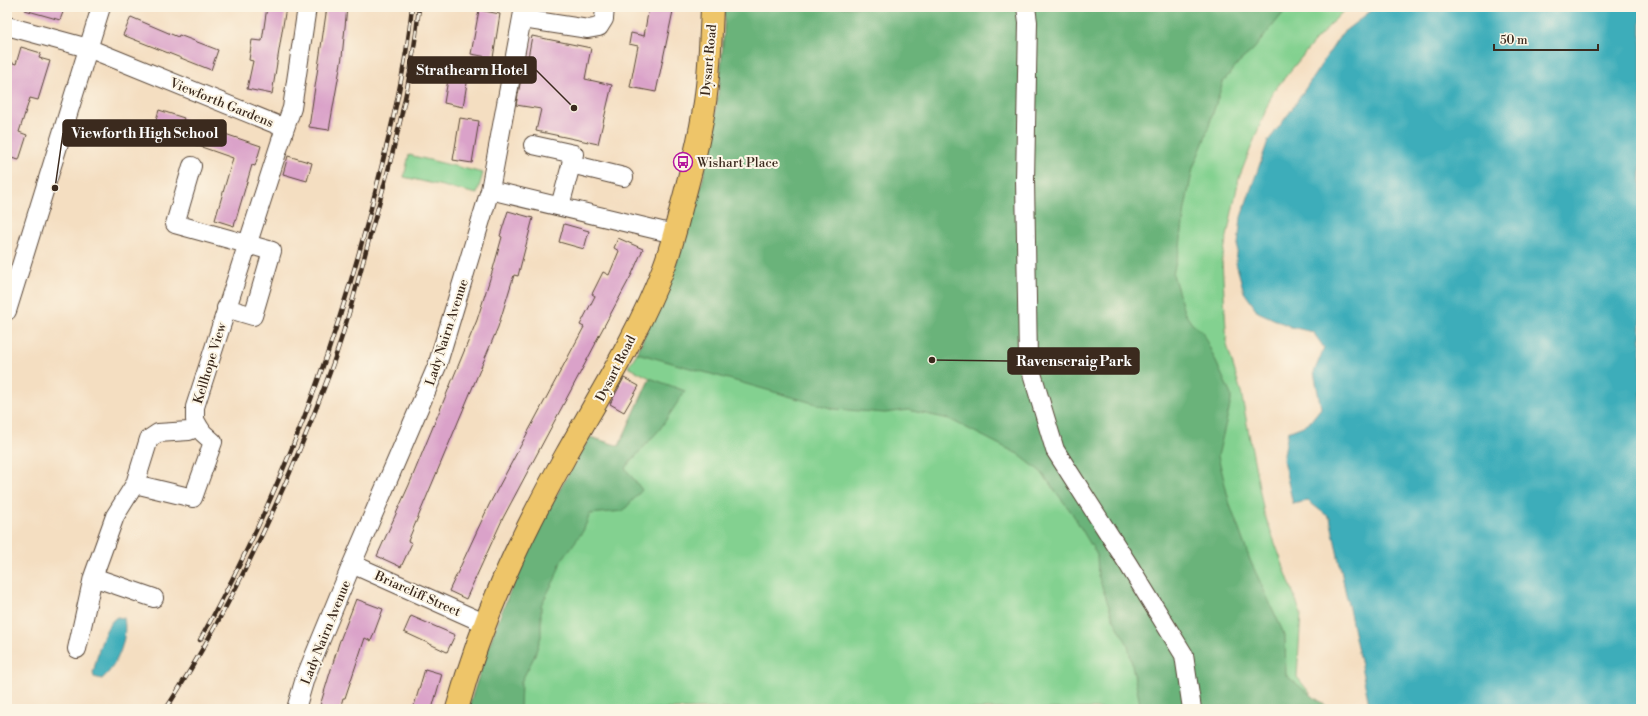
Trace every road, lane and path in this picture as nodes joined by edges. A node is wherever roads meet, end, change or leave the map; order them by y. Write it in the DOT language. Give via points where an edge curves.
graph roads {
  1 [pos="101,7"];
  2 [pos="308,7"];
  3 [pos="605,7"];
  4 [pos="712,7"];
  5 [pos="1026,7"];
  6 [pos="524,13"];
  7 [pos="7,26"];
  8 [pos="88,48"];
  9 [pos="285,128"];
  10 [pos="533,145"];
  11 [pos="571,164"];
  12 [pos="192,166"];
  13 [pos="624,177"];
  14 [pos="490,190"];
  15 [pos="560,206"];
  16 [pos="674,234"];
  17 [pos="247,244"];
  18 [pos="226,308"];
  19 [pos="7,311"];
  20 [pos="199,427"];
  21 [pos="135,484"];
  22 [pos="352,564"];
  23 [pos="93,577"];
  24 [pos="154,598"];
  25 [pos="484,623"];
  26 [pos="77,649"];
  27 [pos="296,709"];
  28 [pos="458,709"];
  29 [pos="1192,709"];
  1 -- 8 [label="street"];
  2 -- 9 [label="street, Viewforth Gardens" via="292,108"];
  3 -- 6 [label="street" via="604,19 599,27 588,29"];
  4 -- 16 [label="main road, Dysart Road" via="708,86"];
  5 -- 29 [label="street" via="1028,360 1055,450 1184,655"];
  6 -- 14 [label="street, Lady Nairn Avenue"];
  7 -- 8 [label="street, Viewforth Gardens"];
  8 -- 9 [label="street, Viewforth Gardens"];
  8 -- 19 [label="street"];
  9 -- 17 [label="street, Kellhope View"];
  10 -- 11 [label="street" via="574,154"];
  11 -- 13 [label="street"];
  11 -- 15 [label="street"];
  12 -- 17 [label="street" via="175,224"];
  14 -- 15 [label="street"];
  14 -- 22 [label="street, Lady Nairn Avenue" via="437,366"];
  15 -- 16 [label="street"];
  16 -- 25 [label="main road, Dysart Road" via="664,267 638,324 527,529"];
  17 -- 18 [label="street, Kellhope View"];
  17 -- 18 [label="street" via="272,251 254,316"];
  18 -- 20 [label="street, Kellhope View" via="195,407 195,420"];
  20 -- 21 [label="street" via="189,431 158,432 149,439"];
  20 -- 21 [label="street" via="213,442 193,498"];
  21 -- 23 [label="street" via="115,516"];
  22 -- 25 [label="street, Briarcliff Street"];
  22 -- 27 [label="street, Lady Nairn Avenue" via="305,678"];
  23 -- 24 [label="street"];
  23 -- 26 [label="street"];
  25 -- 28 [label="main road, Dysart Road"];
}
